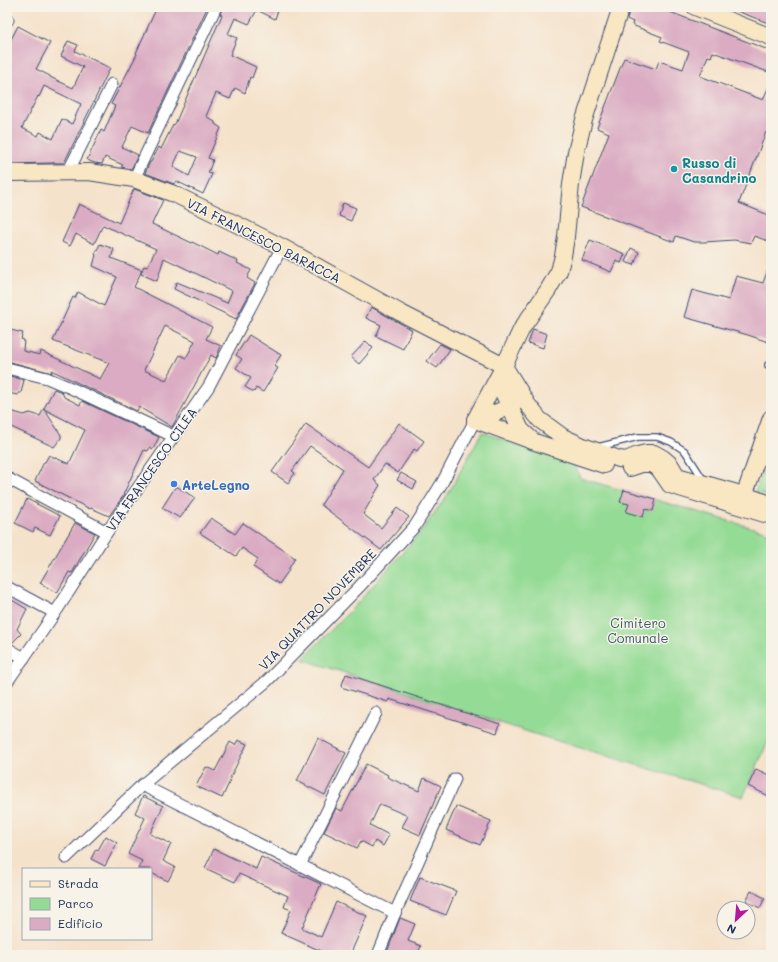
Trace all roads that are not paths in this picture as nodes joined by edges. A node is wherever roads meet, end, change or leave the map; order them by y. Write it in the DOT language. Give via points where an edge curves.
graph roads {
  1 [pos="216,7"];
  2 [pos="621,7"];
  3 [pos="695,7"];
  4 [pos="771,37"];
  5 [pos="112,84"];
  6 [pos="68,172"];
  7 [pos="7,173"];
  8 [pos="134,179"];
  9 [pos="282,247"];
  10 [pos="7,368"];
  11 [pos="501,373"];
  12 [pos="523,395"];
  13 [pos="534,412"];
  14 [pos="513,413"];
  15 [pos="771,418"];
  16 [pos="475,420"];
  17 [pos="173,436"];
  18 [pos="535,442"];
  19 [pos="7,478"];
  20 [pos="742,501"];
  21 [pos="771,504"];
  22 [pos="771,516"];
  23 [pos="107,532"];
  24 [pos="7,587"];
  25 [pos="55,612"];
  26 [pos="7,648"];
  27 [pos="24,658"];
  28 [pos="7,682"];
  29 [pos="376,713"];
  30 [pos="455,779"];
  31 [pos="142,786"];
  32 [pos="66,858"];
  33 [pos="300,865"];
  34 [pos="395,913"];
  35 [pos="378,955"];
  1 -- 8 [label="street"];
  2 -- 11 [label="street" via="576,152 563,256 548,290 522,328"];
  3 -- 4 [label="street"];
  5 -- 6 [label="street"];
  6 -- 7 [label="street, VIA FRANCESCO BARACCA"];
  6 -- 8 [label="street, VIA FRANCESCO BARACCA" via="89,172"];
  8 -- 9 [label="street, VIA FRANCESCO BARACCA" via="174,194"];
  9 -- 11 [label="street, VIA FRANCESCO BARACCA" via="401,313"];
  9 -- 17 [label="street, VIA FRANCESCO CILEA" via="209,386"];
  10 -- 17 [label="street" via="47,378"];
  11 -- 12 [label="street"];
  11 -- 14 [label="street"];
  11 -- 16 [label="street"];
  12 -- 13 [label="street"];
  12 -- 14 [label="street"];
  13 -- 14 [label="street" via="527,407"];
  13 -- 20 [label="street" via="540,420 563,436 598,447 619,459 626,460 654,453 670,464 677,476 706,484"];
  14 -- 16 [label="street" via="500,411"];
  14 -- 18 [label="street" via="520,430"];
  15 -- 20 [label="street"];
  16 -- 18 [label="street"];
  16 -- 31 [label="street, VIA QUATTRO NOVEMBRE" via="442,484 415,526 267,681"];
  17 -- 23 [label="street, VIA FRANCESCO CILEA"];
  18 -- 20 [label="street" via="619,470 651,464 659,469 670,485"];
  19 -- 23 [label="street"];
  20 -- 21 [label="street"];
  20 -- 22 [label="street"];
  23 -- 25 [label="street, VIA FRANCESCO CILEA"];
  24 -- 25 [label="street"];
  25 -- 27 [label="street, VIA FRANCESCO CILEA"];
  26 -- 27 [label="street"];
  27 -- 28 [label="street, VIA FRANCESCO CILEA"];
  29 -- 33 [label="street"];
  30 -- 34 [label="street"];
  31 -- 32 [label="street, VIA QUATTRO NOVEMBRE"];
  31 -- 33 [label="street"];
  33 -- 34 [label="street"];
  34 -- 35 [label="street"];
}
